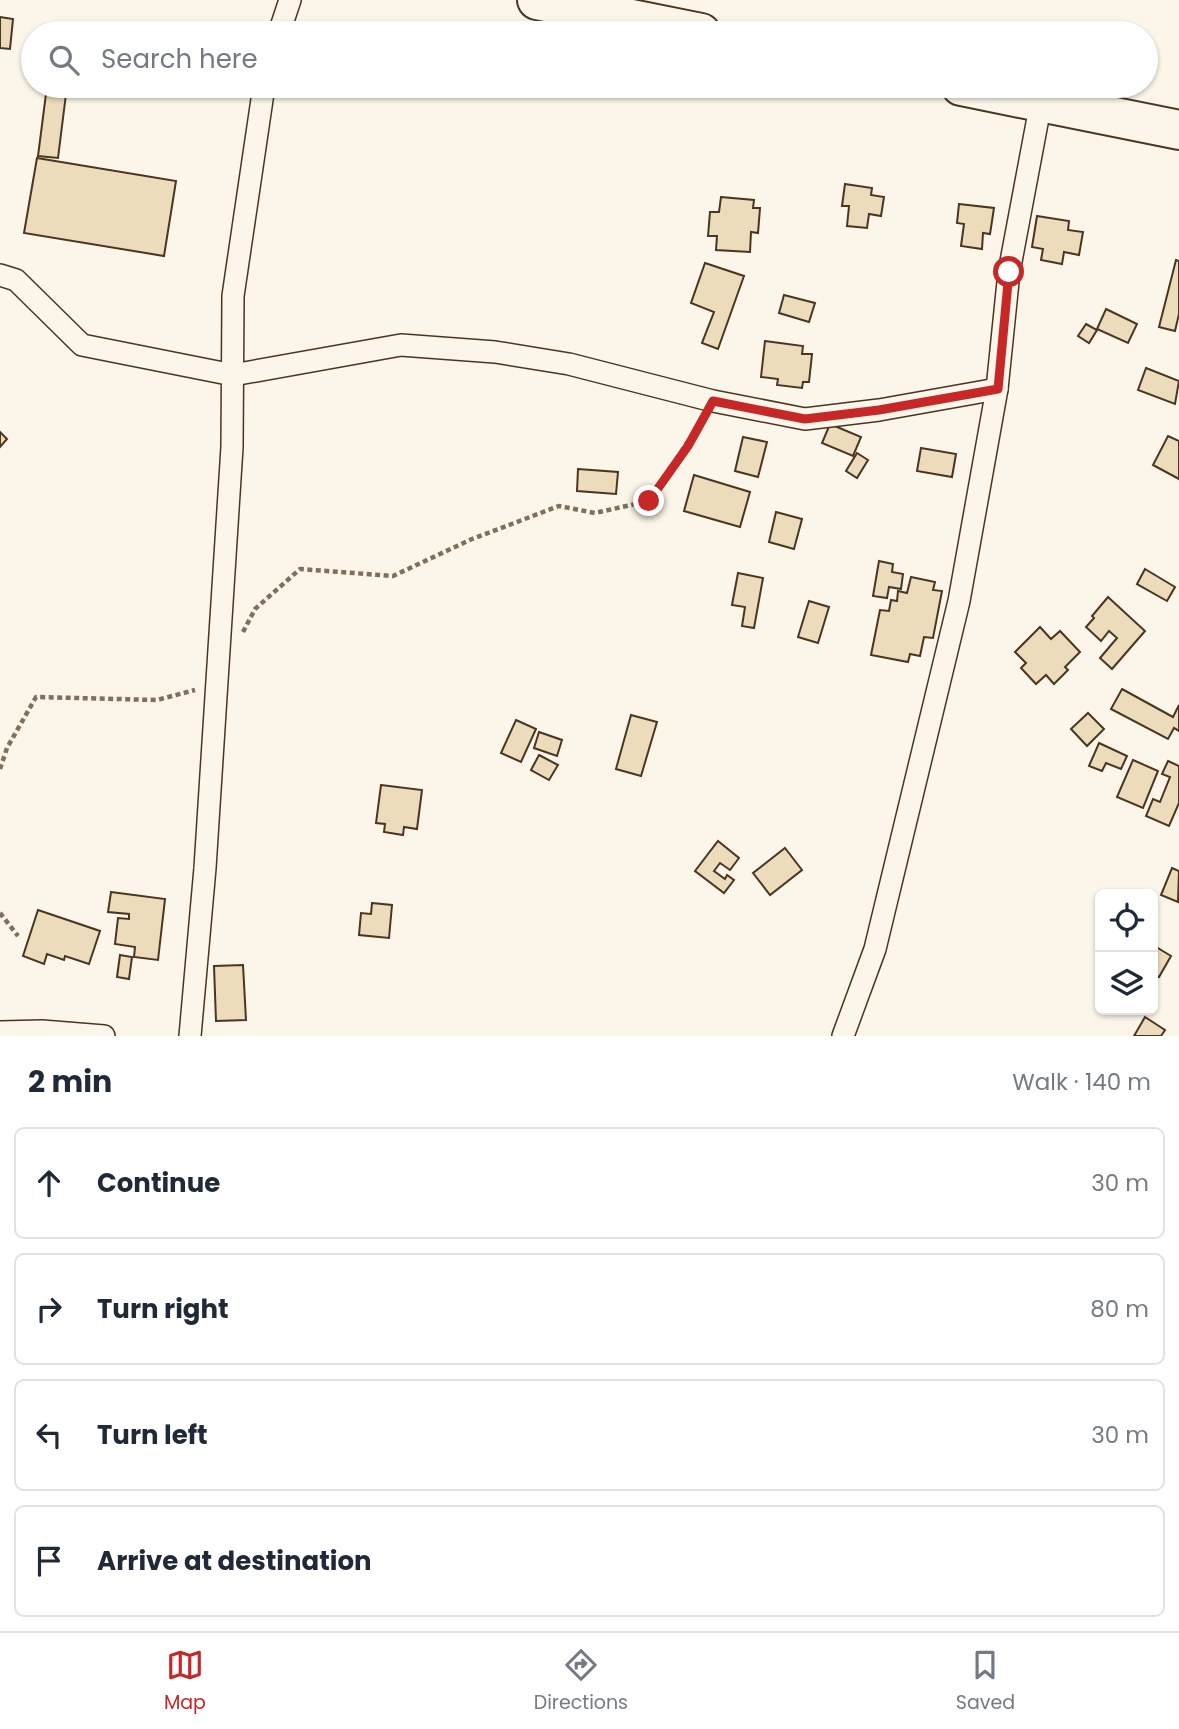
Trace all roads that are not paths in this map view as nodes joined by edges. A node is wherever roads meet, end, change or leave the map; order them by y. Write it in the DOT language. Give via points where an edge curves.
graph roads {
  1 [pos="290,0"];
  2 [pos="537,0"];
  3 [pos="283,21"];
  4 [pos="641,21"];
  5 [pos="262,98"];
  6 [pos="1021,98"];
  7 [pos="1041,102"];
  8 [pos="1179,130"];
  9 [pos="0,275"];
  10 [pos="233,375"];
  11 [pos="998,389"];
  12 [pos="0,1032"];
  13 [pos="104,1036"];
  14 [pos="190,1036"];
  15 [pos="843,1036"];
  1 -- 3 [label="street"];
  2 -- 4 [label="highway"];
  5 -- 10 [label="street" via="233,296"];
  6 -- 7 [label="highway"];
  7 -- 8 [label="highway"];
  7 -- 11 [label="street" via="1009,272"];
  9 -- 10 [label="street" via="16,280 82,345"];
  10 -- 11 [label="street" via="401,345 495,352 569,364 805,419"];
  10 -- 14 [label="street" via="217,684"];
  11 -- 15 [label="street" via="959,601 904,835 876,949"];
  12 -- 13 [label="street"];
}
